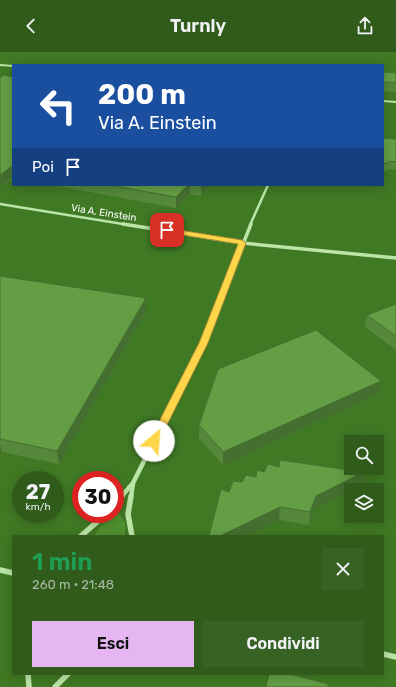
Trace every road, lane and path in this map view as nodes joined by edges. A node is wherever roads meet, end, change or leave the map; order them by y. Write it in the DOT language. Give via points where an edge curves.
graph roads {
  1 [pos="0,65"];
  2 [pos="12,66"];
  3 [pos="384,100"];
  4 [pos="396,102"];
  5 [pos="268,186"];
  6 [pos="0,204"];
  7 [pos="242,243"];
  8 [pos="396,258"];
  9 [pos="133,483"];
  10 [pos="124,494"];
  11 [pos="96,523"];
  12 [pos="82,535"];
  13 [pos="132,535"];
  14 [pos="0,570"];
  15 [pos="12,573"];
  16 [pos="384,654"];
  17 [pos="396,657"];
  18 [pos="28,675"];
  19 [pos="67,675"];
  20 [pos="29,687"];
  21 [pos="55,687"];
  1 -- 2 [label="street"];
  3 -- 4 [label="street"];
  5 -- 7 [label="street"];
  6 -- 7 [label="street, Via A. Einstein"];
  7 -- 8 [label="street, Via A. Einstein"];
  7 -- 9 [label="street" via="204,343"];
  9 -- 10 [label="street"];
  9 -- 13 [label="street" via="128,514"];
  11 -- 12 [label="street"];
  14 -- 15 [label="street"];
  16 -- 17 [label="street"];
  18 -- 20 [label="street"];
  19 -- 21 [label="street"];
}
